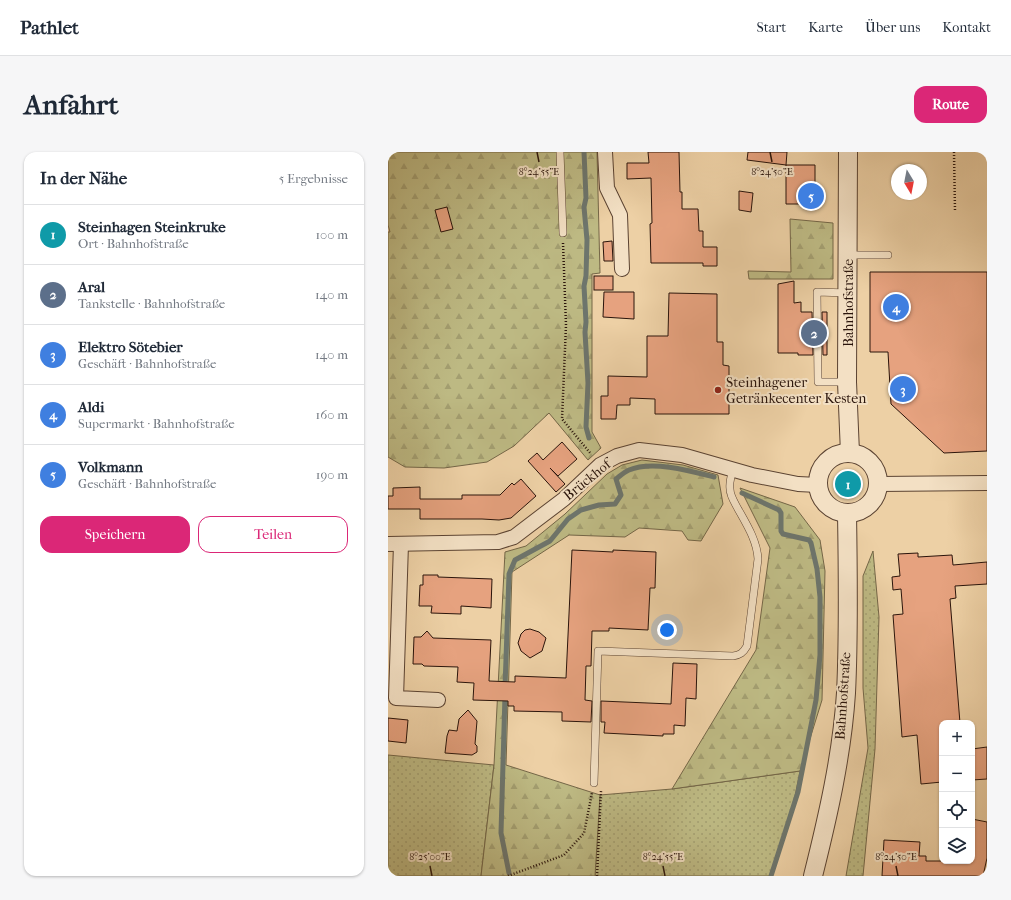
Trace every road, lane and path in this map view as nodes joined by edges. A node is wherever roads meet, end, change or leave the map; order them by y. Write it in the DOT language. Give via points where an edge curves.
graph roads {
  1 [pos="560,152"];
  2 [pos="605,152"];
  3 [pos="848,152"];
  4 [pos="954,152"];
  5 [pos="955,211"];
  6 [pos="563,233"];
  7 [pos="848,255"];
  8 [pos="888,255"];
  9 [pos="622,269"];
  10 [pos="848,293"];
  11 [pos="848,382"];
  12 [pos="850,453"];
  13 [pos="600,465"];
  14 [pos="733,470"];
  15 [pos="987,483"];
  16 [pos="878,484"];
  17 [pos="818,485"];
  18 [pos="847,513"];
  19 [pos="394,544"];
  20 [pos="438,700"];
  21 [pos="594,783"];
  22 [pos="508,876"];
  23 [pos="597,876"];
  24 [pos="813,876"];
  1 -- 6 [label="lane"];
  2 -- 9 [label="street" via="606,188 620,215"];
  3 -- 7 [label="street, Bahnhofstraße"];
  4 -- 5 [label="path"];
  6 -- 13 [label="path" via="566,325 562,419"];
  7 -- 8 [label="lane"];
  7 -- 10 [label="street, Bahnhofstraße"];
  10 -- 11 [label="street, Bahnhofstraße"];
  10 -- 11 [label="lane" via="817,292 818,382"];
  11 -- 12 [label="street, Bahnhofstraße"];
  12 -- 16 [label="street" via="859,455 873,466"];
  12 -- 17 [label="street" via="840,454 831,459 819,475"];
  13 -- 14 [label="street, Brückhof" via="617,456 639,450 682,455"];
  13 -- 19 [label="street, Brückhof" via="564,499 514,537 498,542"];
  14 -- 17 [label="street, Brückhof" via="798,484"];
  14 -- 21 [label="lane" via="730,489 758,550 747,646 740,655 732,656 598,651"];
  15 -- 16 [label="street"];
  16 -- 18 [label="street" via="876,493 868,505 857,512"];
  17 -- 18 [label="street" via="824,501 834,510"];
  18 -- 24 [label="street, Bahnhofstraße" via="846,694 829,810"];
  19 -- 20 [label="street" via="396,698"];
  21 -- 22 [label="path" via="584,833 564,855"];
  21 -- 23 [label="path" via="602,792"];
}
